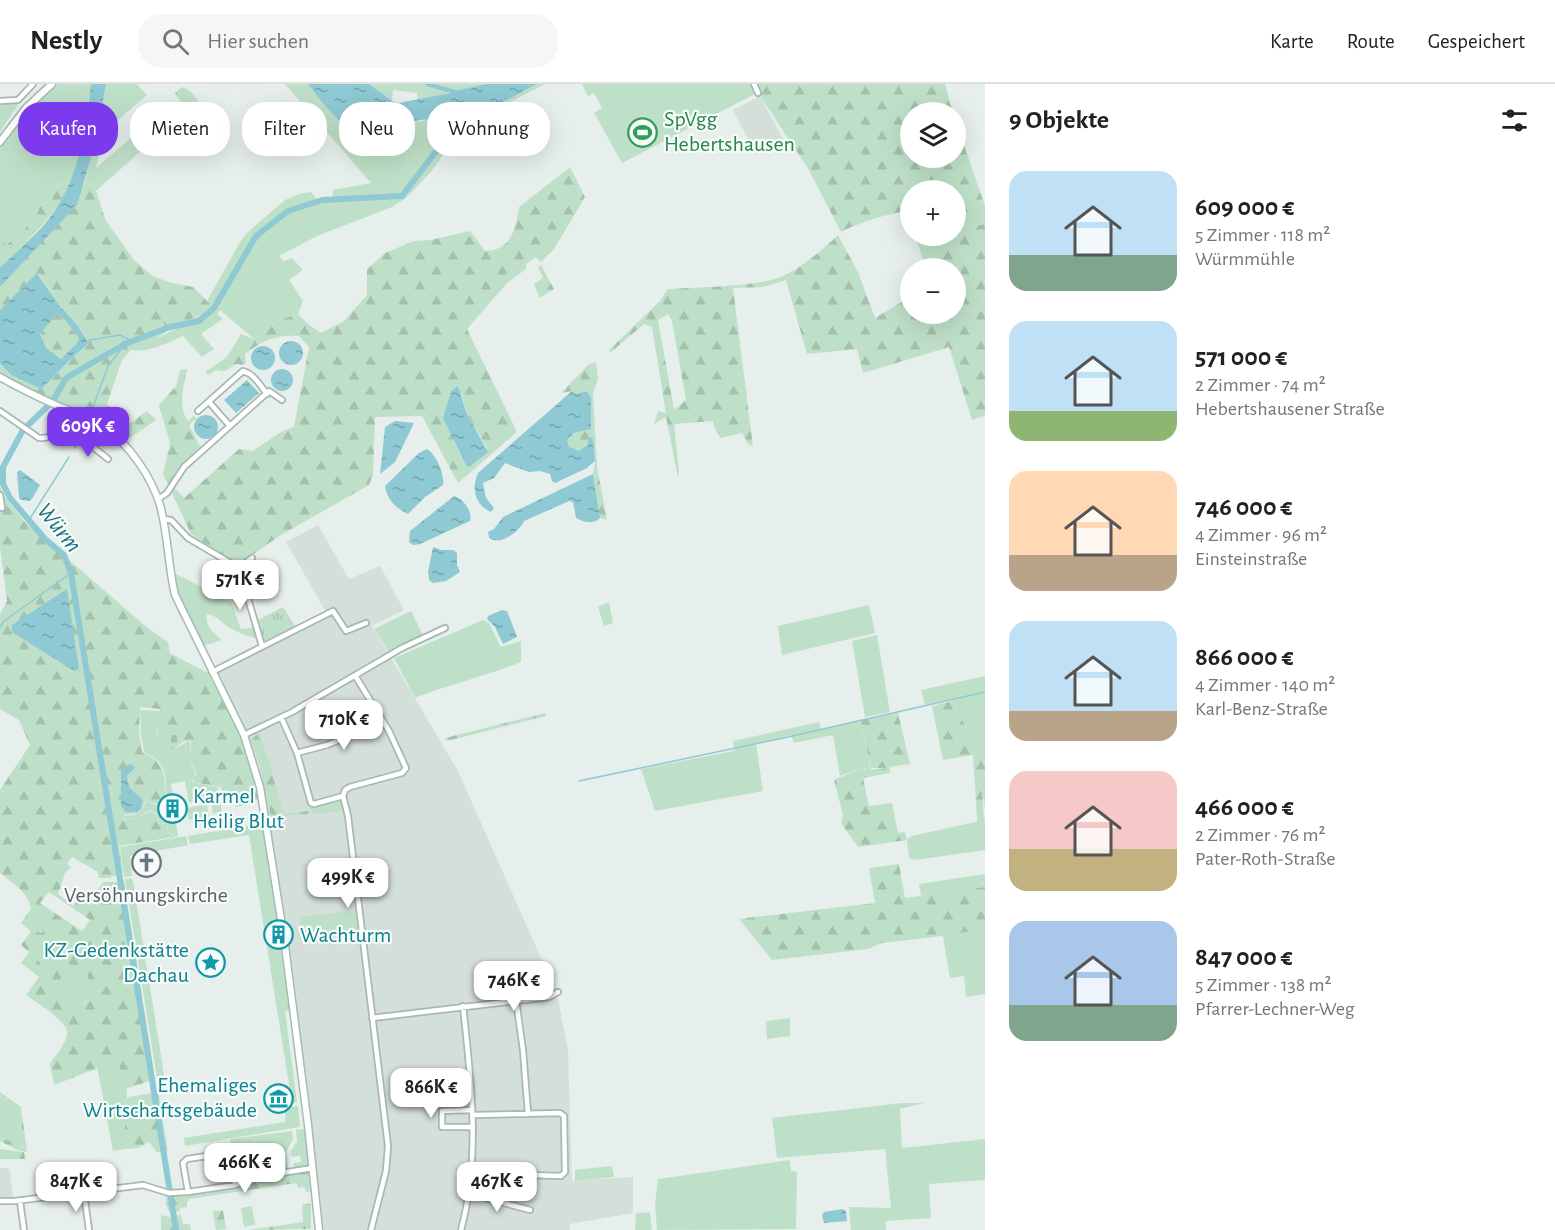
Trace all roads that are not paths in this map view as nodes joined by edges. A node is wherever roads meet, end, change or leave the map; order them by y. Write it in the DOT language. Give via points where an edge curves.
graph roads {
  1 [pos="33,84"];
  2 [pos="52,84"];
  3 [pos="754,84"];
  4 [pos="758,93"];
  5 [pos="0,100"];
  6 [pos="0,142"];
  7 [pos="0,377"];
  8 [pos="267,394"];
  9 [pos="282,400"];
  10 [pos="209,402"];
  11 [pos="0,411"];
  12 [pos="198,411"];
  13 [pos="230,426"];
  14 [pos="108,459"];
  15 [pos="0,495"];
  16 [pos="158,499"];
  17 [pos="2,508"];
  18 [pos="163,519"];
  19 [pos="252,558"];
  20 [pos="239,568"];
  21 [pos="366,623"];
  22 [pos="445,628"];
  23 [pos="262,646"];
  24 [pos="213,672"];
  25 [pos="356,677"];
  26 [pos="281,717"];
  27 [pos="383,723"];
  28 [pos="244,735"];
  29 [pos="297,753"];
  30 [pos="343,796"];
  31 [pos="558,992"];
  32 [pos="516,1000"];
  33 [pos="463,1006"];
  34 [pos="372,1018"];
  35 [pos="473,1112"];
  36 [pos="528,1114"];
  37 [pos="473,1126"];
  38 [pos="313,1168"];
  39 [pos="472,1173"];
  40 [pos="235,1185"];
  41 [pos="188,1192"];
  42 [pos="84,1193"];
  43 [pos="470,1194"];
  44 [pos="0,1201"];
  45 [pos="20,1201"];
  46 [pos="530,1210"];
  47 [pos="24,1230"];
  48 [pos="89,1230"];
  49 [pos="319,1230"];
  50 [pos="371,1230"];
  51 [pos="461,1230"];
  1 -- 5 [label="street" via="18,100"];
  2 -- 6 [label="main road" via="19,116"];
  3 -- 4 [label="street"];
  7 -- 16 [label="main road" via="103,427 122,443"];
  8 -- 9 [label="street" via="269,391"];
  8 -- 10 [label="street" via="249,372 243,371"];
  8 -- 13 [label="street"];
  10 -- 12 [label="street"];
  10 -- 13 [label="street"];
  11 -- 14 [label="street" via="39,438 75,436"];
  13 -- 16 [label="street" via="184,467 166,494"];
  15 -- 17 [label="street"];
  16 -- 18 [label="main road"];
  18 -- 20 [label="street" via="171,520 188,537"];
  18 -- 24 [label="main road" via="175,595"];
  19 -- 20 [label="street"];
  20 -- 23 [label="street"];
  21 -- 23 [label="street" via="346,631 333,610"];
  22 -- 25 [label="street" via="402,648"];
  23 -- 24 [label="street"];
  24 -- 28 [label="main road"];
  25 -- 26 [label="street"];
  25 -- 27 [label="street"];
  26 -- 28 [label="street"];
  26 -- 29 [label="street"];
  27 -- 29 [label="street"];
  27 -- 30 [label="street" via="396,744 404,771 350,787"];
  28 -- 38 [label="main road" via="268,831"];
  29 -- 30 [label="street" via="310,803"];
  30 -- 34 [label="street"];
  31 -- 32 [label="street" via="549,997"];
  32 -- 33 [label="street"];
  32 -- 36 [label="street"];
  33 -- 34 [label="street"];
  33 -- 35 [label="street"];
  34 -- 50 [label="street" via="388,1160"];
  35 -- 36 [label="street"];
  35 -- 37 [label="street"];
  35 -- 37 [label="street" via="442,1111 442,1126"];
  36 -- 39 [label="street" via="564,1116 565,1172 561,1176"];
  37 -- 39 [label="street"];
  38 -- 40 [label="street" via="256,1177"];
  38 -- 49 [label="main road"];
  39 -- 43 [label="street"];
  40 -- 41 [label="street"];
  40 -- 41 [label="street" via="230,1155 187,1159 183,1163"];
  41 -- 42 [label="street" via="171,1193 143,1185"];
  42 -- 45 [label="street"];
  42 -- 48 [label="street"];
  43 -- 46 [label="street"];
  43 -- 51 [label="street"];
  44 -- 45 [label="street"];
  45 -- 47 [label="street"];
}
